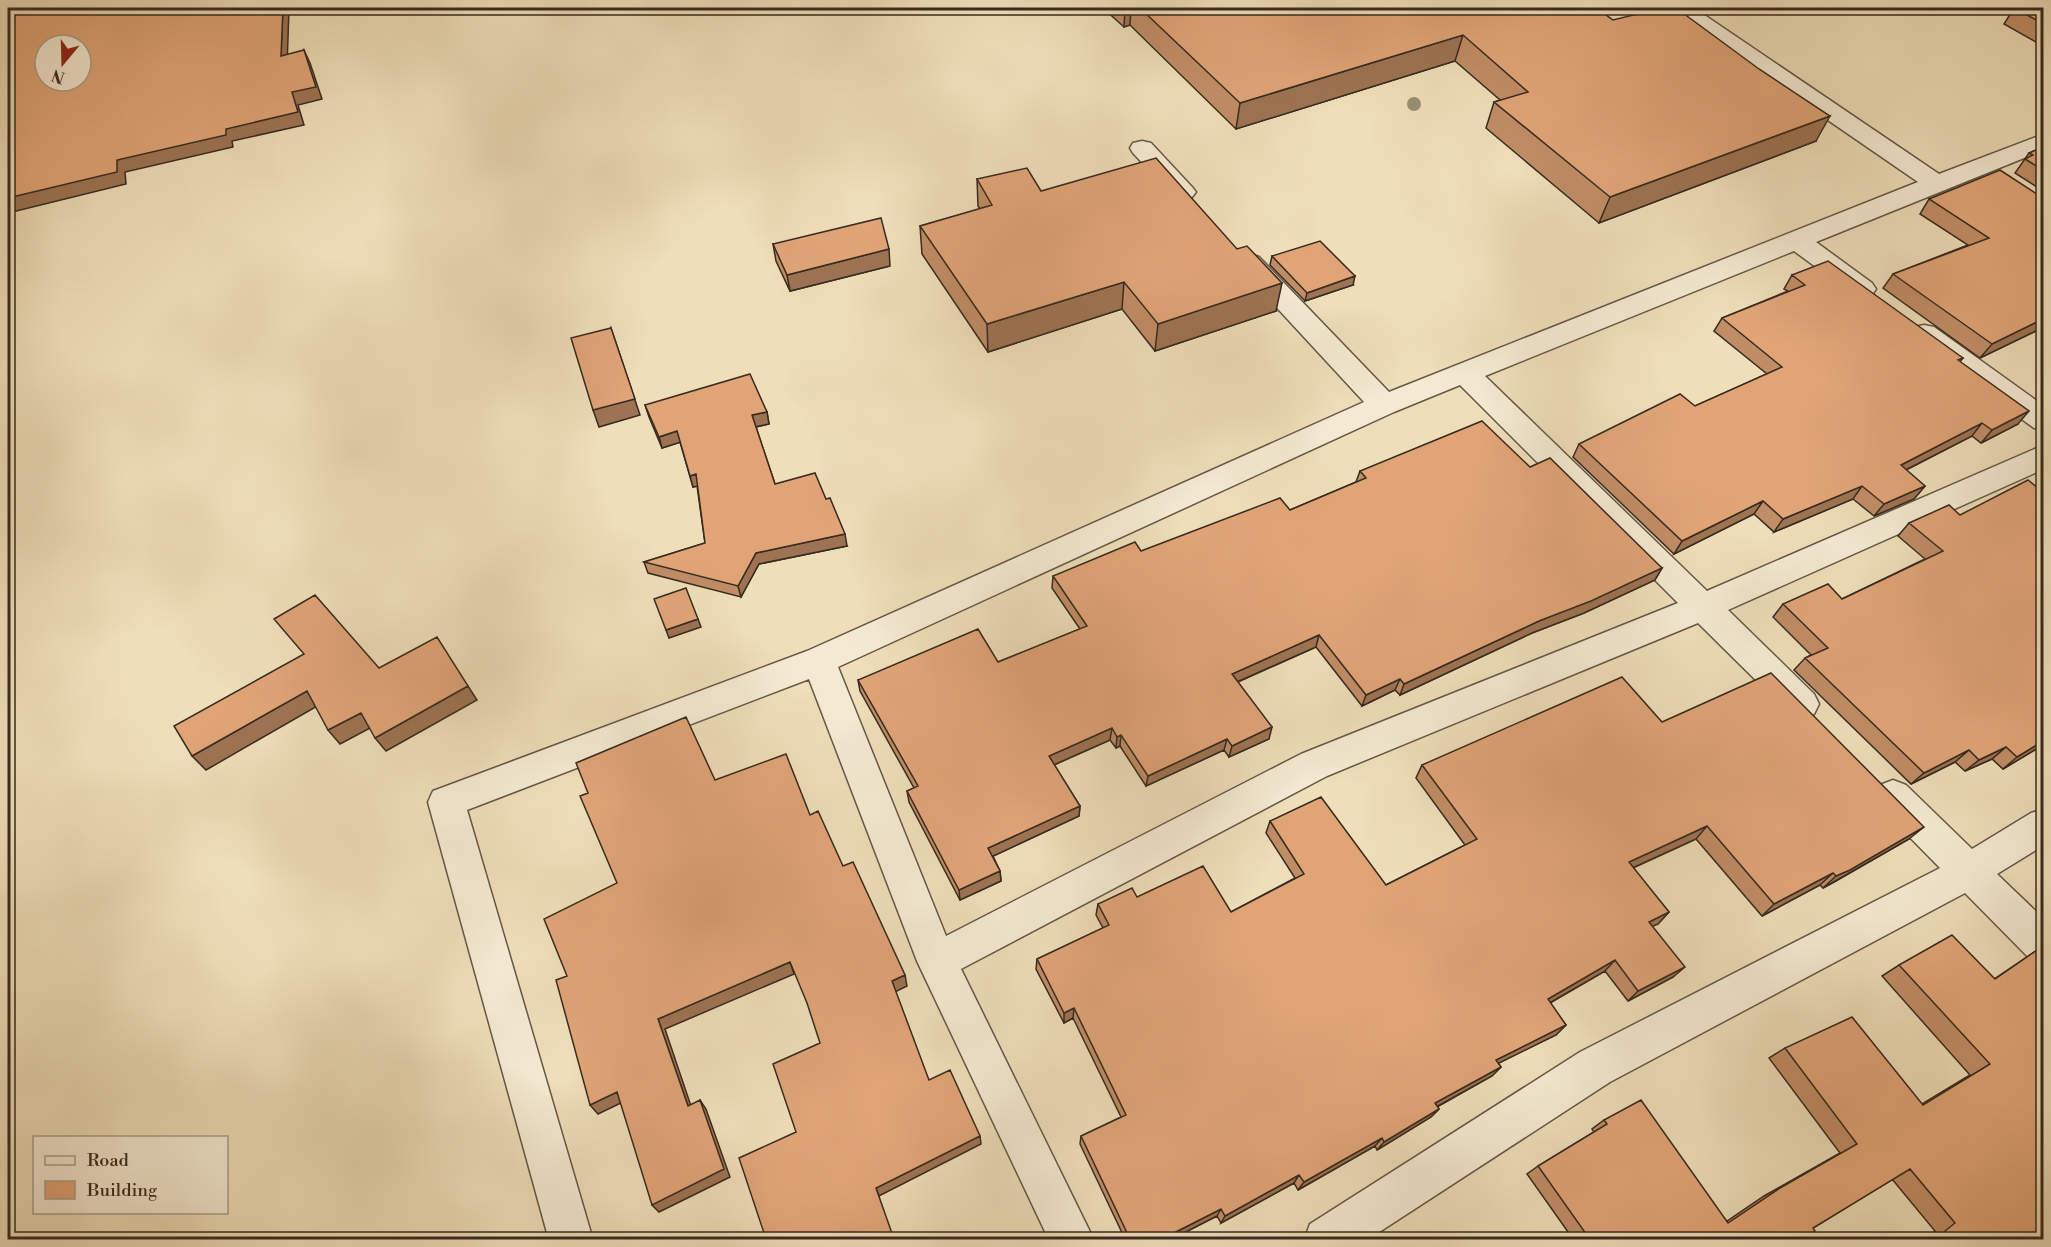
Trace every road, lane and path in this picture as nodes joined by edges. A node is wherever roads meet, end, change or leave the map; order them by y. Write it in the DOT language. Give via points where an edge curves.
graph roads {
  1 [pos="1680,8"];
  2 [pos="2043,141"];
  3 [pos="1142,148"];
  4 [pos="1938,185"];
  5 [pos="1198,208"];
  6 [pos="1797,240"];
  7 [pos="1231,243"];
  8 [pos="1465,373"];
  9 [pos="1384,405"];
  10 [pos="2043,421"];
  11 [pos="2043,456"];
  12 [pos="1705,606"];
  13 [pos="819,661"];
  14 [pos="1820,722"];
  15 [pos="1869,772"];
  16 [pos="2043,825"];
  17 [pos="1968,872"];
  18 [pos="2043,946"];
  19 [pos="937,961"];
  20 [pos="571,1239"];
  21 [pos="1072,1239"];
  22 [pos="1326,1239"];
  1 -- 4 [label="street"];
  2 -- 4 [label="street" via="1994,173"];
  3 -- 5 [label="street"];
  4 -- 6 [label="street"];
  6 -- 8 [label="street"];
  6 -- 10 [label="street"];
  7 -- 9 [label="street"];
  8 -- 9 [label="street"];
  8 -- 12 [label="street"];
  9 -- 13 [label="street"];
  11 -- 12 [label="street"];
  12 -- 14 [label="street"];
  12 -- 19 [label="street" via="1314,765"];
  13 -- 19 [label="street"];
  13 -- 20 [label="street" via="446,802"];
  15 -- 17 [label="street"];
  16 -- 17 [label="street"];
  17 -- 18 [label="street"];
  17 -- 22 [label="street" via="1595,1067"];
  19 -- 21 [label="street"];
}
